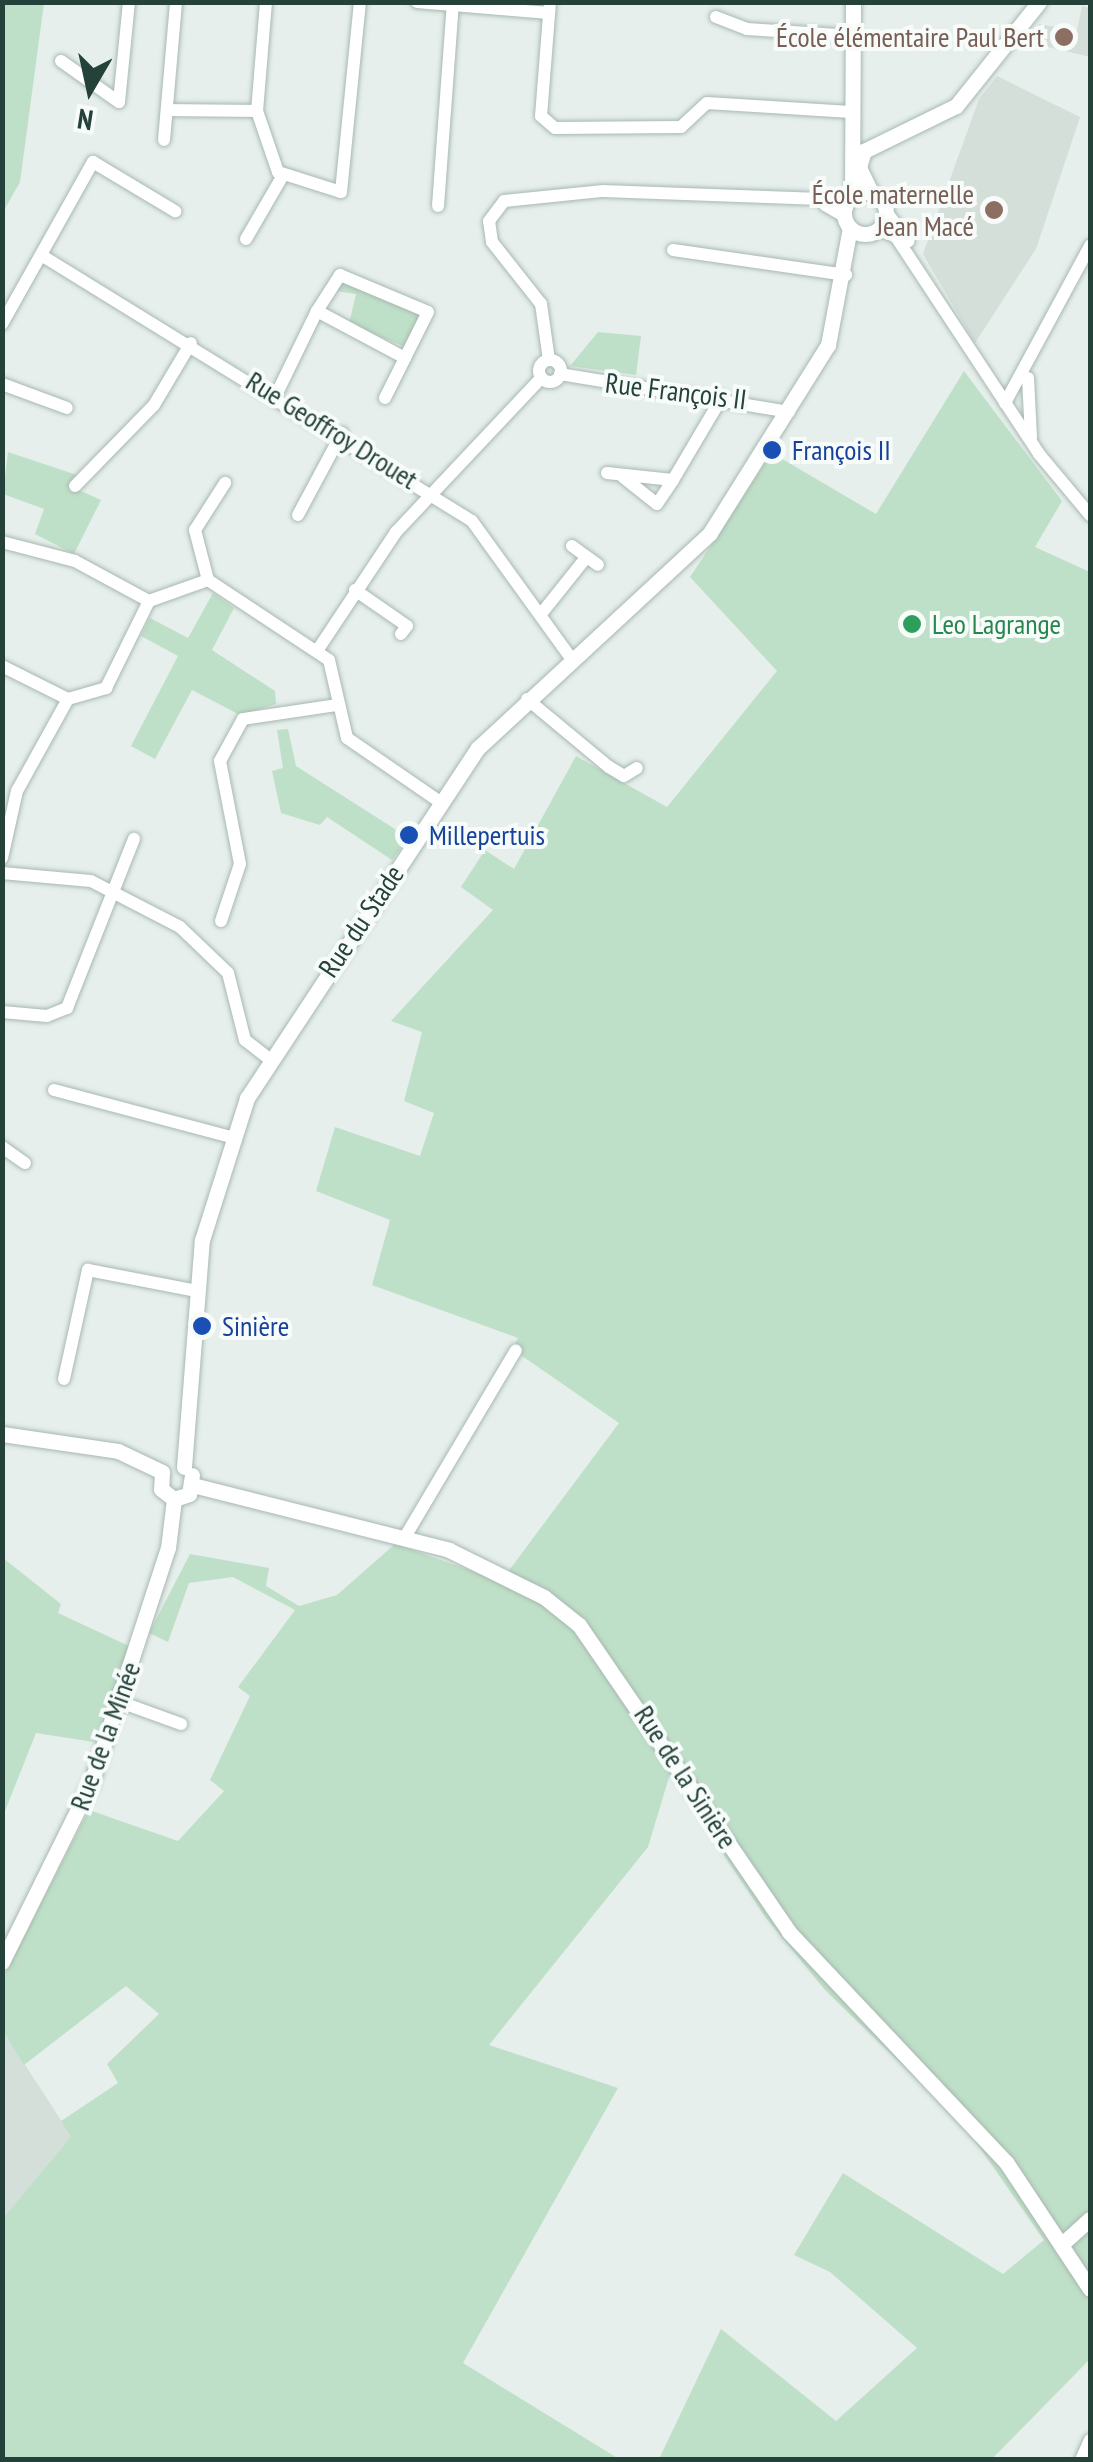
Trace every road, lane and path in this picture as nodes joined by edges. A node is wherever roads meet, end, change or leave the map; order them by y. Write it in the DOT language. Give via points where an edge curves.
graph roads {
  1 [pos="129,2"];
  2 [pos="176,2"];
  3 [pos="266,2"];
  4 [pos="360,2"];
  5 [pos="417,2"];
  6 [pos="852,2"];
  7 [pos="1039,2"];
  8 [pos="452,4"];
  9 [pos="550,8"];
  10 [pos="716,17"];
  11 [pos="853,36"];
  12 [pos="61,61"];
  13 [pos="167,110"];
  14 [pos="258,111"];
  15 [pos="852,119"];
  16 [pos="164,140"];
  17 [pos="870,146"];
  18 [pos="282,177"];
  19 [pos="872,194"];
  20 [pos="438,206"];
  21 [pos="885,210"];
  22 [pos="175,212"];
  23 [pos="856,217"];
  24 [pos="246,239"];
  25 [pos="1090,246"];
  26 [pos="674,250"];
  27 [pos="40,254"];
  28 [pos="847,272"];
  29 [pos="316,312"];
  30 [pos="2,324"];
  31 [pos="191,343"];
  32 [pos="405,358"];
  33 [pos="549,360"];
  34 [pos="1029,370"];
  35 [pos="560,374"];
  36 [pos="541,378"];
  37 [pos="2,384"];
  38 [pos="277,392"];
  39 [pos="722,397"];
  40 [pos="385,398"];
  41 [pos="1002,399"];
  42 [pos="1027,404"];
  43 [pos="67,408"];
  44 [pos="789,412"];
  45 [pos="1013,416"];
  46 [pos="342,433"];
  47 [pos="1031,442"];
  48 [pos="607,474"];
  49 [pos="624,477"];
  50 [pos="674,480"];
  51 [pos="225,482"];
  52 [pos="74,486"];
  53 [pos="432,493"];
  54 [pos="1090,515"];
  55 [pos="298,516"];
  56 [pos="2,542"];
  57 [pos="572,546"];
  58 [pos="208,580"];
  59 [pos="355,590"];
  60 [pos="149,601"];
  61 [pos="542,614"];
  62 [pos="401,634"];
  63 [pos="316,651"];
  64 [pos="573,661"];
  65 [pos="2,666"];
  66 [pos="68,699"];
  67 [pos="527,699"];
  68 [pos="336,705"];
  69 [pos="638,768"];
  70 [pos="440,802"];
  71 [pos="134,840"];
  72 [pos="2,858"];
  73 [pos="2,874"];
  74 [pos="110,886"];
  75 [pos="221,921"];
  76 [pos="2,1012"];
  77 [pos="268,1059"];
  78 [pos="54,1090"];
  79 [pos="231,1137"];
  80 [pos="2,1147"];
  81 [pos="25,1163"];
  82 [pos="197,1291"];
  83 [pos="516,1350"];
  84 [pos="64,1379"];
  85 [pos="2,1434"];
  86 [pos="184,1466"];
  87 [pos="162,1472"];
  88 [pos="193,1485"];
  89 [pos="174,1499"];
  90 [pos="405,1537"];
  91 [pos="120,1702"];
  92 [pos="181,1724"];
  93 [pos="2,1962"];
  94 [pos="1090,2219"];
  95 [pos="1064,2243"];
  96 [pos="1090,2289"];
  97 [pos="1090,2440"];
  98 [pos="1081,2460"];
  1 -- 12 [label="street" via="119,102"];
  2 -- 13 [label="street"];
  3 -- 14 [label="street"];
  4 -- 18 [label="street" via="341,192"];
  5 -- 8 [label="street"];
  6 -- 11 [label="street, Rue du Stade"];
  7 -- 17 [label="street" via="956,106"];
  8 -- 9 [label="street"];
  8 -- 20 [label="street"];
  9 -- 15 [label="street" via="542,116 555,128 681,127 707,103"];
  10 -- 11 [label="street" via="747,30"];
  11 -- 15 [label="street, Rue du Stade"];
  13 -- 14 [label="street"];
  13 -- 16 [label="street"];
  14 -- 18 [label="street"];
  15 -- 17 [label="street"];
  15 -- 23 [label="street, Rue du Stade"];
  17 -- 19 [label="street" via="859,167"];
  18 -- 24 [label="street"];
  19 -- 21 [label="street"];
  19 -- 23 [label="street"];
  21 -- 23 [label="street"];
  21 -- 41 [label="street"];
  22 -- 27 [label="street" via="93,162"];
  23 -- 28 [label="street, Rue du Stade"];
  23 -- 33 [label="street" via="825,205 603,191 504,201 489,220 492,242 541,304"];
  23 -- 41 [label="street" via="896,237"];
  25 -- 34 [label="street"];
  26 -- 28 [label="street"];
  27 -- 30 [label="street"];
  27 -- 31 [label="street, Rue Geoffroy Drouet"];
  28 -- 44 [label="street, Rue du Stade" via="828,345"];
  29 -- 32 [label="street"];
  29 -- 32 [label="street" via="349,273 428,312"];
  29 -- 38 [label="street"];
  31 -- 38 [label="street, Rue Geoffroy Drouet"];
  31 -- 52 [label="street" via="154,405"];
  32 -- 40 [label="street"];
  33 -- 35 [label="street"];
  33 -- 36 [label="street"];
  34 -- 41 [label="street"];
  34 -- 42 [label="street"];
  35 -- 36 [label="street, Rue François II"];
  35 -- 39 [label="street, Rue François II"];
  36 -- 53 [label="street"];
  37 -- 43 [label="street"];
  38 -- 46 [label="street, Rue Geoffroy Drouet"];
  39 -- 44 [label="street, Rue François II"];
  39 -- 50 [label="street"];
  41 -- 45 [label="street"];
  42 -- 45 [label="street"];
  42 -- 47 [label="street"];
  44 -- 64 [label="street, Rue du Stade" via="687,563"];
  45 -- 47 [label="street"];
  46 -- 53 [label="street, Rue Geoffroy Drouet"];
  46 -- 55 [label="street"];
  47 -- 54 [label="street"];
  48 -- 49 [label="street"];
  49 -- 50 [label="street"];
  49 -- 50 [label="street" via="657,504"];
  51 -- 58 [label="street" via="194,530"];
  53 -- 59 [label="street"];
  53 -- 61 [label="street, Rue Geoffroy Drouet" via="481,529"];
  56 -- 60 [label="street" via="74,561"];
  57 -- 61 [label="street" via="591,562"];
  58 -- 60 [label="street"];
  58 -- 63 [label="street"];
  59 -- 62 [label="street" via="407,626"];
  59 -- 63 [label="street"];
  60 -- 66 [label="street" via="106,688"];
  61 -- 64 [label="street, Rue Geoffroy Drouet"];
  63 -- 68 [label="street" via="329,660"];
  64 -- 67 [label="street, Rue du Stade"];
  65 -- 66 [label="street"];
  66 -- 72 [label="street" via="17,791"];
  67 -- 69 [label="street" via="624,776"];
  67 -- 70 [label="street, Rue du Stade"];
  68 -- 70 [label="street" via="348,738"];
  68 -- 75 [label="street" via="243,719 220,762 240,864"];
  70 -- 77 [label="street, Rue du Stade"];
  71 -- 74 [label="street"];
  73 -- 74 [label="street"];
  74 -- 76 [label="street" via="66,1008 47,1016"];
  74 -- 77 [label="street" via="206,949 228,974 245,1040"];
  77 -- 79 [label="street, Rue du Stade"];
  78 -- 79 [label="street"];
  79 -- 82 [label="street, Rue du Stade"];
  80 -- 81 [label="street"];
  82 -- 84 [label="street" via="81,1269"];
  82 -- 86 [label="street, Rue du Stade"];
  83 -- 90 [label="street"];
  85 -- 87 [label="street" via="118,1451"];
  86 -- 87 [label="street"];
  86 -- 88 [label="street"];
  87 -- 89 [label="street" via="160,1489"];
  88 -- 89 [label="street"];
  88 -- 90 [label="street, Rue de la Sinière"];
  89 -- 91 [label="street, Rue de la Minée"];
  90 -- 95 [label="street, Rue de la Sinière" via="494,1568 579,1625 789,1932 957,2104"];
  91 -- 92 [label="street"];
  91 -- 93 [label="street, Rue de la Minée" via="92,1783"];
  94 -- 95 [label="street"];
  95 -- 96 [label="street, Rue de la Sinière"];
  97 -- 98 [label="street"];
}
